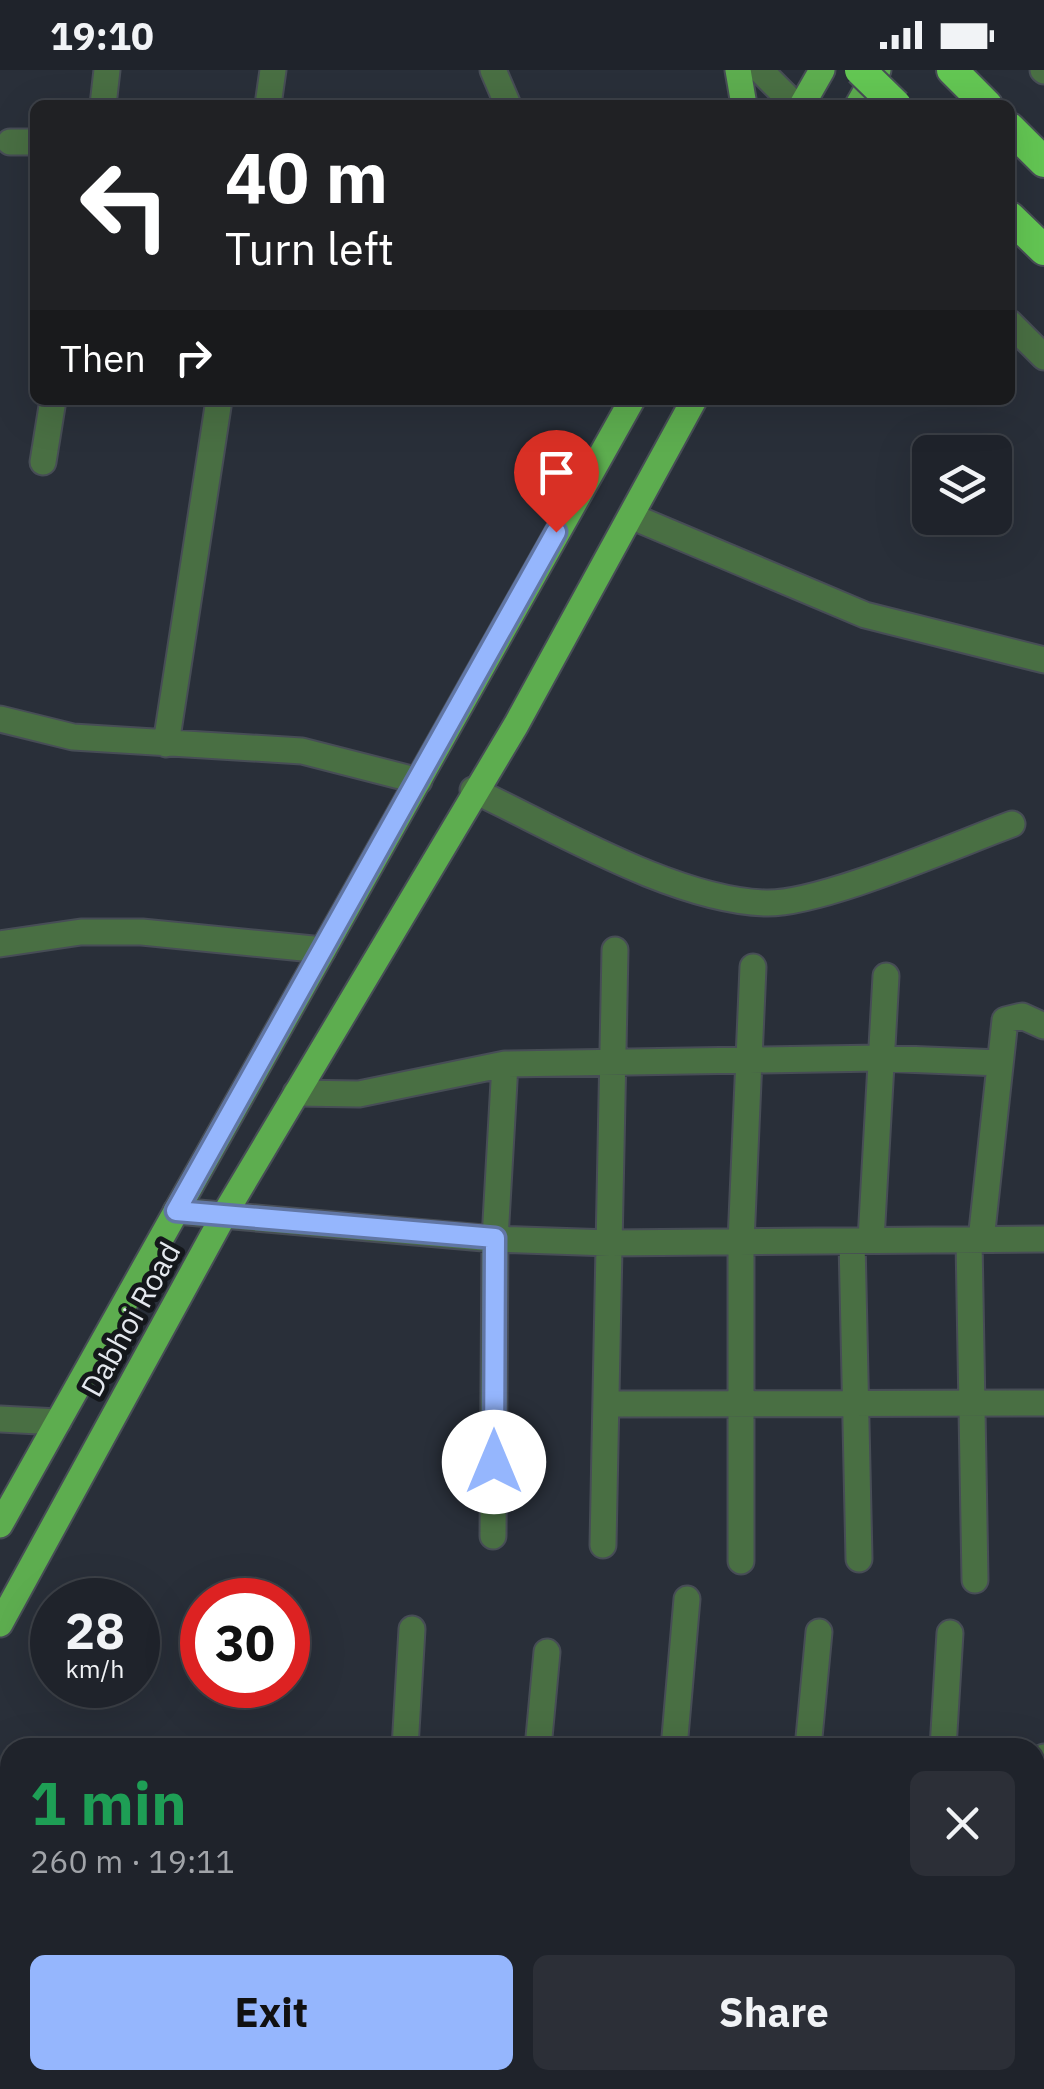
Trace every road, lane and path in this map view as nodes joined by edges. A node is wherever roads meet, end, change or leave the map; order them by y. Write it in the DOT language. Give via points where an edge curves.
graph roads {
  1 [pos="107,70"];
  2 [pos="273,70"];
  3 [pos="493,70"];
  4 [pos="738,70"];
  5 [pos="760,70"];
  6 [pos="822,70"];
  7 [pos="860,70"];
  8 [pos="878,70"];
  9 [pos="952,70"];
  10 [pos="104,100"];
  11 [pos="269,100"];
  12 [pos="506,100"];
  13 [pos="743,100"];
  14 [pos="793,100"];
  15 [pos="802,100"];
  16 [pos="861,100"];
  17 [pos="891,100"];
  18 [pos="983,100"];
  19 [pos="1015,133"];
  20 [pos="1044,162"];
  21 [pos="1015,222"];
  22 [pos="1044,250"];
  23 [pos="1015,328"];
  24 [pos="1044,357"];
  25 [pos="52,405"];
  26 [pos="218,405"];
  27 [pos="629,405"];
  28 [pos="691,405"];
  29 [pos="42,462"];
  30 [pos="633,517"];
  31 [pos="1044,660"];
  32 [pos="0,719"];
  33 [pos="166,744"];
  34 [pos="419,781"];
  35 [pos="473,790"];
  36 [pos="1012,824"];
  37 [pos="0,944"];
  38 [pos="324,950"];
  39 [pos="615,950"];
  40 [pos="753,967"];
  41 [pos="886,976"];
  42 [pos="1044,1026"];
  43 [pos="879,1058"];
  44 [pos="746,1061"];
  45 [pos="612,1062"];
  46 [pos="1000,1062"];
  47 [pos="505,1064"];
  48 [pos="296,1093"];
  49 [pos="176,1211"];
  50 [pos="224,1215"];
  51 [pos="495,1238"];
  52 [pos="1044,1239"];
  53 [pos="975,1240"];
  54 [pos="862,1241"];
  55 [pos="741,1242"];
  56 [pos="610,1244"];
  57 [pos="855,1401"];
  58 [pos="1044,1403"];
  59 [pos="606,1404"];
  60 [pos="741,1404"];
  61 [pos="972,1404"];
  62 [pos="0,1419"];
  63 [pos="58,1422"];
  64 [pos="0,1525"];
  65 [pos="493,1536"];
  66 [pos="603,1544"];
  67 [pos="858,1558"];
  68 [pos="740,1561"];
  69 [pos="975,1580"];
  70 [pos="687,1599"];
  71 [pos="0,1624"];
  72 [pos="412,1629"];
  73 [pos="819,1632"];
  74 [pos="950,1633"];
  75 [pos="547,1652"];
  76 [pos="405,1738"];
  77 [pos="539,1738"];
  78 [pos="675,1738"];
  79 [pos="809,1738"];
  80 [pos="944,1738"];
  1 -- 10 [label="street"];
  2 -- 11 [label="street"];
  3 -- 12 [label="street"];
  4 -- 13 [label="main road"];
  5 -- 14 [label="street"];
  6 -- 15 [label="main road"];
  7 -- 17 [label="highway, bridge"];
  8 -- 16 [label="main road"];
  9 -- 18 [label="highway"];
  19 -- 20 [label="highway"];
  21 -- 22 [label="highway"];
  23 -- 24 [label="street"];
  25 -- 29 [label="street"];
  26 -- 33 [label="street"];
  27 -- 34 [label="main road, Dabhoi Road"];
  28 -- 30 [label="main road, Dabhoi Road"];
  30 -- 31 [label="street" via="865,615"];
  30 -- 35 [label="main road, Dabhoi Road"];
  32 -- 33 [label="street" via="73,737"];
  33 -- 34 [label="street" via="302,751"];
  34 -- 38 [label="main road, Dabhoi Road"];
  35 -- 36 [label="street" via="672,883 768,904 825,892"];
  35 -- 48 [label="main road, Dabhoi Road"];
  37 -- 38 [label="street" via="81,932 142,932"];
  38 -- 49 [label="main road, Dabhoi Road"];
  39 -- 45 [label="street"];
  40 -- 44 [label="street"];
  41 -- 43 [label="street"];
  42 -- 46 [label="street" via="1022,1016 1005,1020"];
  43 -- 44 [label="street"];
  43 -- 46 [label="street"];
  43 -- 54 [label="street"];
  44 -- 45 [label="street"];
  44 -- 55 [label="street"];
  45 -- 47 [label="street"];
  45 -- 56 [label="street"];
  46 -- 53 [label="street"];
  47 -- 48 [label="street" via="358,1094"];
  47 -- 51 [label="street"];
  48 -- 50 [label="main road, Dabhoi Road"];
  49 -- 50 [label="street"];
  49 -- 63 [label="main road, Dabhoi Road"];
  50 -- 51 [label="street"];
  50 -- 71 [label="main road, Dabhoi Road"];
  51 -- 56 [label="street"];
  51 -- 65 [label="street"];
  52 -- 53 [label="street"];
  53 -- 54 [label="street"];
  53 -- 61 [label="street"];
  54 -- 55 [label="street"];
  54 -- 57 [label="street"];
  55 -- 56 [label="street"];
  55 -- 60 [label="street"];
  56 -- 59 [label="street"];
  57 -- 60 [label="street"];
  57 -- 61 [label="street"];
  57 -- 67 [label="street"];
  58 -- 61 [label="street"];
  59 -- 60 [label="street"];
  59 -- 66 [label="street"];
  60 -- 68 [label="street"];
  61 -- 69 [label="street"];
  62 -- 63 [label="street"];
  63 -- 64 [label="main road, Dabhoi Road"];
  70 -- 78 [label="street"];
  72 -- 76 [label="street"];
  73 -- 79 [label="street"];
  74 -- 80 [label="street"];
  75 -- 77 [label="street"];
}
